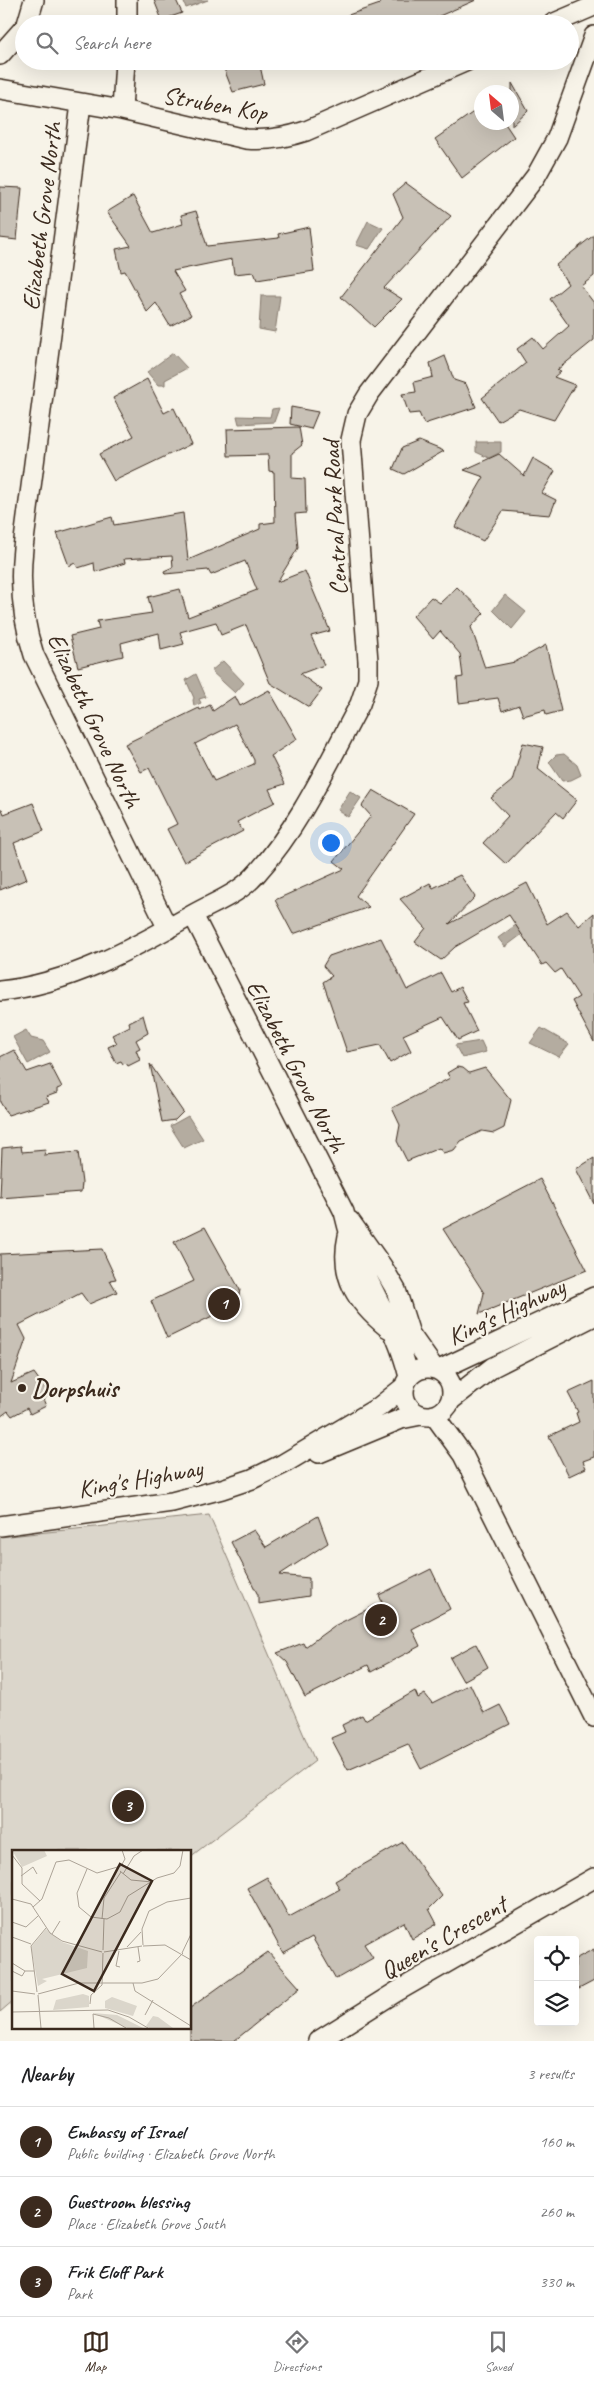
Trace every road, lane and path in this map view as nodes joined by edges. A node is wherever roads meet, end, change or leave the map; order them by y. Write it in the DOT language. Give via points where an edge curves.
graph roads {
  1 [pos="34,0"];
  2 [pos="127,0"];
  3 [pos="594,6"];
  4 [pos="30,15"];
  5 [pos="127,15"];
  6 [pos="573,15"];
  7 [pos="594,36"];
  8 [pos="15,38"];
  9 [pos="0,54"];
  10 [pos="124,70"];
  11 [pos="446,70"];
  12 [pos="0,89"];
  13 [pos="81,104"];
  14 [pos="122,110"];
  15 [pos="193,915"];
  16 [pos="168,929"];
  17 [pos="0,991"];
  18 [pos="344,1212"];
  19 [pos="594,1297"];
  20 [pos="594,1316"];
  21 [pos="436,1369"];
  22 [pos="407,1382"];
  23 [pos="450,1402"];
  24 [pos="427,1415"];
  25 [pos="463,1455"];
  26 [pos="283,1464"];
  27 [pos="0,1526"];
  28 [pos="594,1717"];
  29 [pos="594,1878"];
  30 [pos="318,2041"];
  1 -- 4 [label="street"];
  2 -- 5 [label="street"];
  3 -- 6 [label="street"];
  7 -- 15 [label="street, Central Park Road" via="557,138 536,176 380,378 357,414 351,450 368,661 368,680 360,704 280,846 257,874 233,894"];
  8 -- 9 [label="street"];
  10 -- 14 [label="street"];
  11 -- 14 [label="street, Struben Kop" via="306,131 280,139 246,139"];
  12 -- 13 [label="street, Struben Kop"];
  13 -- 14 [label="street, Struben Kop"];
  13 -- 16 [label="street, Elizabeth Grove North" via="24,540 20,582 22,605 34,656"];
  15 -- 16 [label="street, Central Park Road"];
  15 -- 18 [label="street, Elizabeth Grove North"];
  16 -- 17 [label="street, Central Park Road" via="83,970 22,989"];
  18 -- 21 [label="street, Elizabeth Grove North" via="382,1266 396,1290 410,1334"];
  18 -- 22 [label="street, Elizabeth Grove North" via="348,1234 359,1261 396,1335"];
  19 -- 21 [label="street, King's Highway"];
  20 -- 23 [label="street, King's Highway" via="492,1367"];
  21 -- 22 [label="street" via="419,1370"];
  21 -- 23 [label="street" via="452,1386"];
  22 -- 24 [label="street" via="406,1402 414,1412"];
  22 -- 26 [label="street, King's Highway" via="379,1407"];
  23 -- 24 [label="street" via="445,1409"];
  23 -- 25 [label="street"];
  24 -- 25 [label="street"];
  24 -- 26 [label="street, King's Highway" via="401,1419"];
  25 -- 28 [label="street"];
  26 -- 27 [label="street, King's Highway" via="230,1487 172,1502"];
  29 -- 30 [label="street, Queen's Crescent" via="396,1992"];
}
